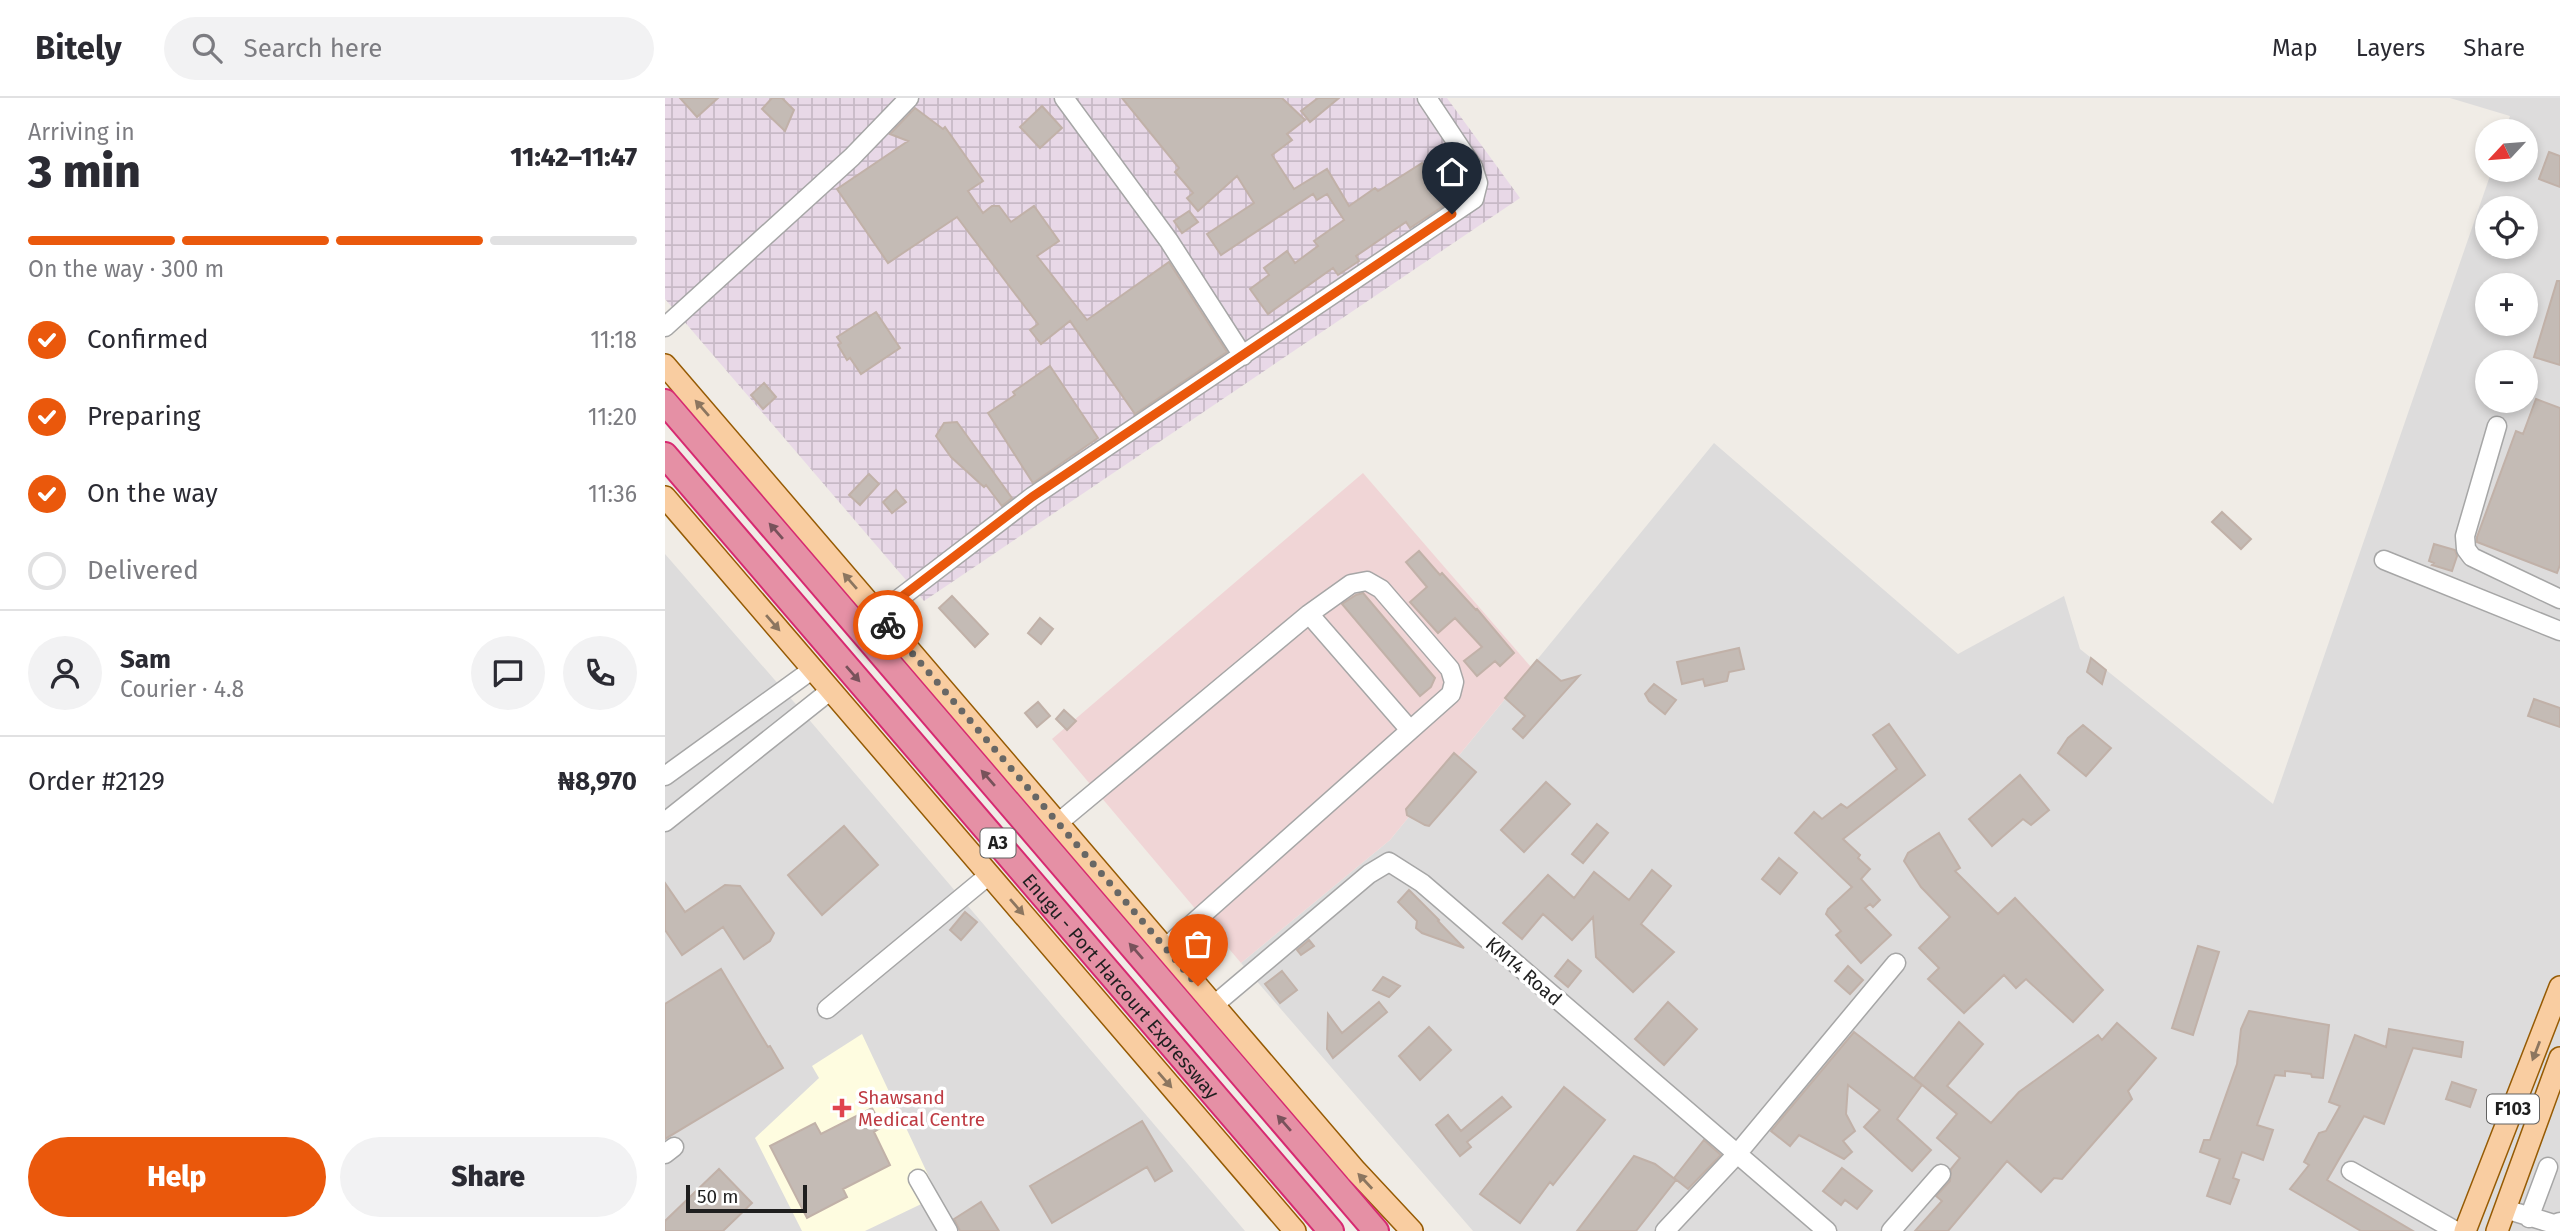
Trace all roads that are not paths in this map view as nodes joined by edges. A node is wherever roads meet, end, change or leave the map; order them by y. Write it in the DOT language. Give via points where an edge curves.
graph roads {
  1 [pos="909,98"];
  2 [pos="1064,98"];
  3 [pos="1427,98"];
  4 [pos="665,327"];
  5 [pos="1243,356"];
  6 [pos="665,365"];
  7 [pos="665,402"];
  8 [pos="2497,426"];
  9 [pos="665,455"];
  10 [pos="665,497"];
  11 [pos="2384,560"];
  12 [pos="2560,598"];
  13 [pos="879,614"];
  14 [pos="1309,614"];
  15 [pos="2560,631"];
  16 [pos="813,669"];
  17 [pos="831,690"];
  18 [pos="1410,730"];
  19 [pos="665,776"];
  20 [pos="665,822"];
  21 [pos="1058,823"];
  22 [pos="989,875"];
  23 [pos="1165,948"];
  24 [pos="1896,963"];
  25 [pos="2560,987"];
  26 [pos="1214,1005"];
  27 [pos="827,1009"];
  28 [pos="2560,1058"];
  29 [pos="1737,1154"];
  30 [pos="2524,1154"];
  31 [pos="2554,1170"];
  32 [pos="2351,1171"];
  33 [pos="1941,1174"];
  34 [pos="918,1179"];
  35 [pos="2505,1209"];
  36 [pos="2529,1218"];
  37 [pos="2560,1222"];
  38 [pos="942,1229"];
  39 [pos="1294,1231"];
  40 [pos="1331,1231"];
  41 [pos="1376,1231"];
  42 [pos="1412,1231"];
  43 [pos="1665,1231"];
  44 [pos="1827,1231"];
  45 [pos="1891,1231"];
  46 [pos="2456,1231"];
  47 [pos="2465,1231"];
  48 [pos="2497,1231"];
  1 -- 4 [label="street" via="852,157"];
  2 -- 5 [label="street" via="1169,241"];
  3 -- 5 [label="street" via="1473,167 1478,183 1474,199"];
  5 -- 13 [label="street" via="1032,497"];
  13 -- 6 [label="main road, one-way"];
  41 -- 7 [label="highway, Enugu - Port Harcourt Expressway / A3, one-way"];
  8 -- 12 [label="street" via="2465,536 2466,549 2472,557"];
  9 -- 40 [label="highway, Enugu - Port Harcourt Expressway / A3, one-way"];
  10 -- 16 [label="main road, Enugu - Port Harcourt Expressway / A3, one-way"];
  11 -- 15 [label="street"];
  13 -- 21 [label="main road"];
  14 -- 18 [label="street"];
  14 -- 18 [label="street" via="1351,584 1367,581 1381,589 1450,669 1454,682 1451,694"];
  14 -- 21 [label="street"];
  16 -- 17 [label="main road, Enugu - Port Harcourt Expressway / A3"];
  16 -- 19 [label="street"];
  17 -- 20 [label="street"];
  17 -- 22 [label="main road, Enugu - Port Harcourt Expressway / A3"];
  18 -- 23 [label="street"];
  21 -- 23 [label="main road"];
  22 -- 27 [label="street"];
  22 -- 39 [label="main road, Enugu - Port Harcourt Expressway / A3, one-way"];
  23 -- 26 [label="main road"];
  24 -- 29 [label="street"];
  25 -- 47 [label="main road, F103, one-way"];
  26 -- 29 [label="street, KM14 Road" via="1389,862 1422,883"];
  42 -- 26 [label="main road, one-way"];
  28 -- 30 [label="main road, F103"];
  29 -- 43 [label="street"];
  29 -- 44 [label="street, KM14 Road"];
  30 -- 31 [label="street"];
  30 -- 35 [label="main road, F103"];
  31 -- 36 [label="street"];
  32 -- 46 [label="street"];
  33 -- 45 [label="street"];
  34 -- 38 [label="street"];
  35 -- 36 [label="street"];
  35 -- 48 [label="main road, F103"];
  36 -- 37 [label="street"];
}
